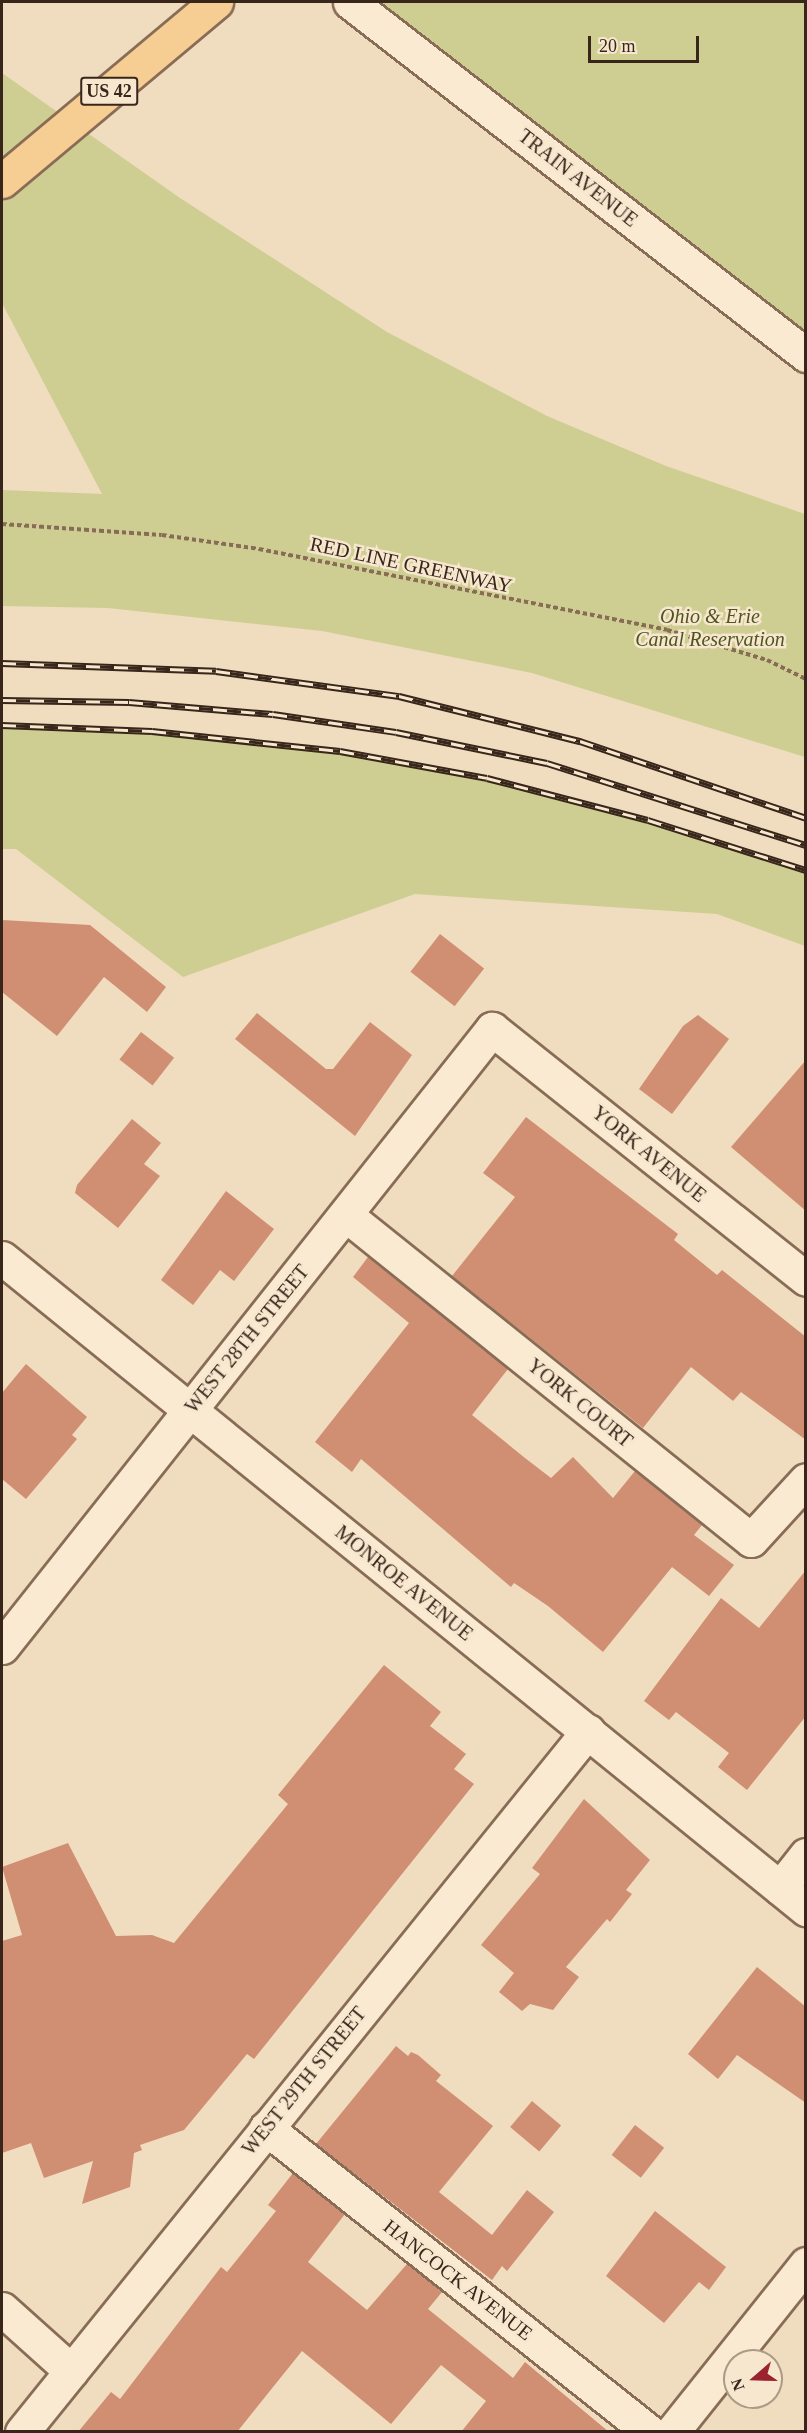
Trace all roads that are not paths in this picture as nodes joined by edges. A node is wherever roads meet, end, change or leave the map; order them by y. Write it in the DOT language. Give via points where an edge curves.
graph roads {
  1 [pos="216,2"];
  2 [pos="350,2"];
  3 [pos="2,181"];
  4 [pos="806,355"];
  5 [pos="492,1029"];
  6 [pos="346,1215"];
  7 [pos="2,1258"];
  8 [pos="806,1279"];
  9 [pos="189,1411"];
  10 [pos="806,1480"];
  11 [pos="2,1647"];
  12 [pos="588,1731"];
  13 [pos="806,1855"];
  14 [pos="780,1888"];
  15 [pos="806,1909"];
  16 [pos="266,2128"];
  17 [pos="806,2264"];
  18 [pos="2,2309"];
  19 [pos="71,2371"];
  20 [pos="22,2432"];
  21 [pos="649,2432"];
  22 [pos="672,2432"];
  1 -- 3 [label="main road, US 42"];
  2 -- 4 [label="street, TRAIN AVENUE"];
  5 -- 6 [label="street, WEST 28TH STREET"];
  5 -- 8 [label="street, YORK AVENUE"];
  6 -- 9 [label="street, WEST 28TH STREET"];
  6 -- 10 [label="street, YORK COURT" via="751,1540"];
  7 -- 9 [label="street, MONROE AVENUE"];
  9 -- 11 [label="street, WEST 28TH STREET"];
  9 -- 12 [label="street, MONROE AVENUE"];
  12 -- 14 [label="street, MONROE AVENUE"];
  12 -- 16 [label="street, WEST 29TH STREET"];
  13 -- 14 [label="street"];
  14 -- 15 [label="street, MONROE AVENUE"];
  16 -- 19 [label="street, WEST 29TH STREET"];
  16 -- 21 [label="street, HANCOCK AVENUE"];
  17 -- 22 [label="street"];
  18 -- 19 [label="street"];
  19 -- 20 [label="street, WEST 29TH STREET"];
}
